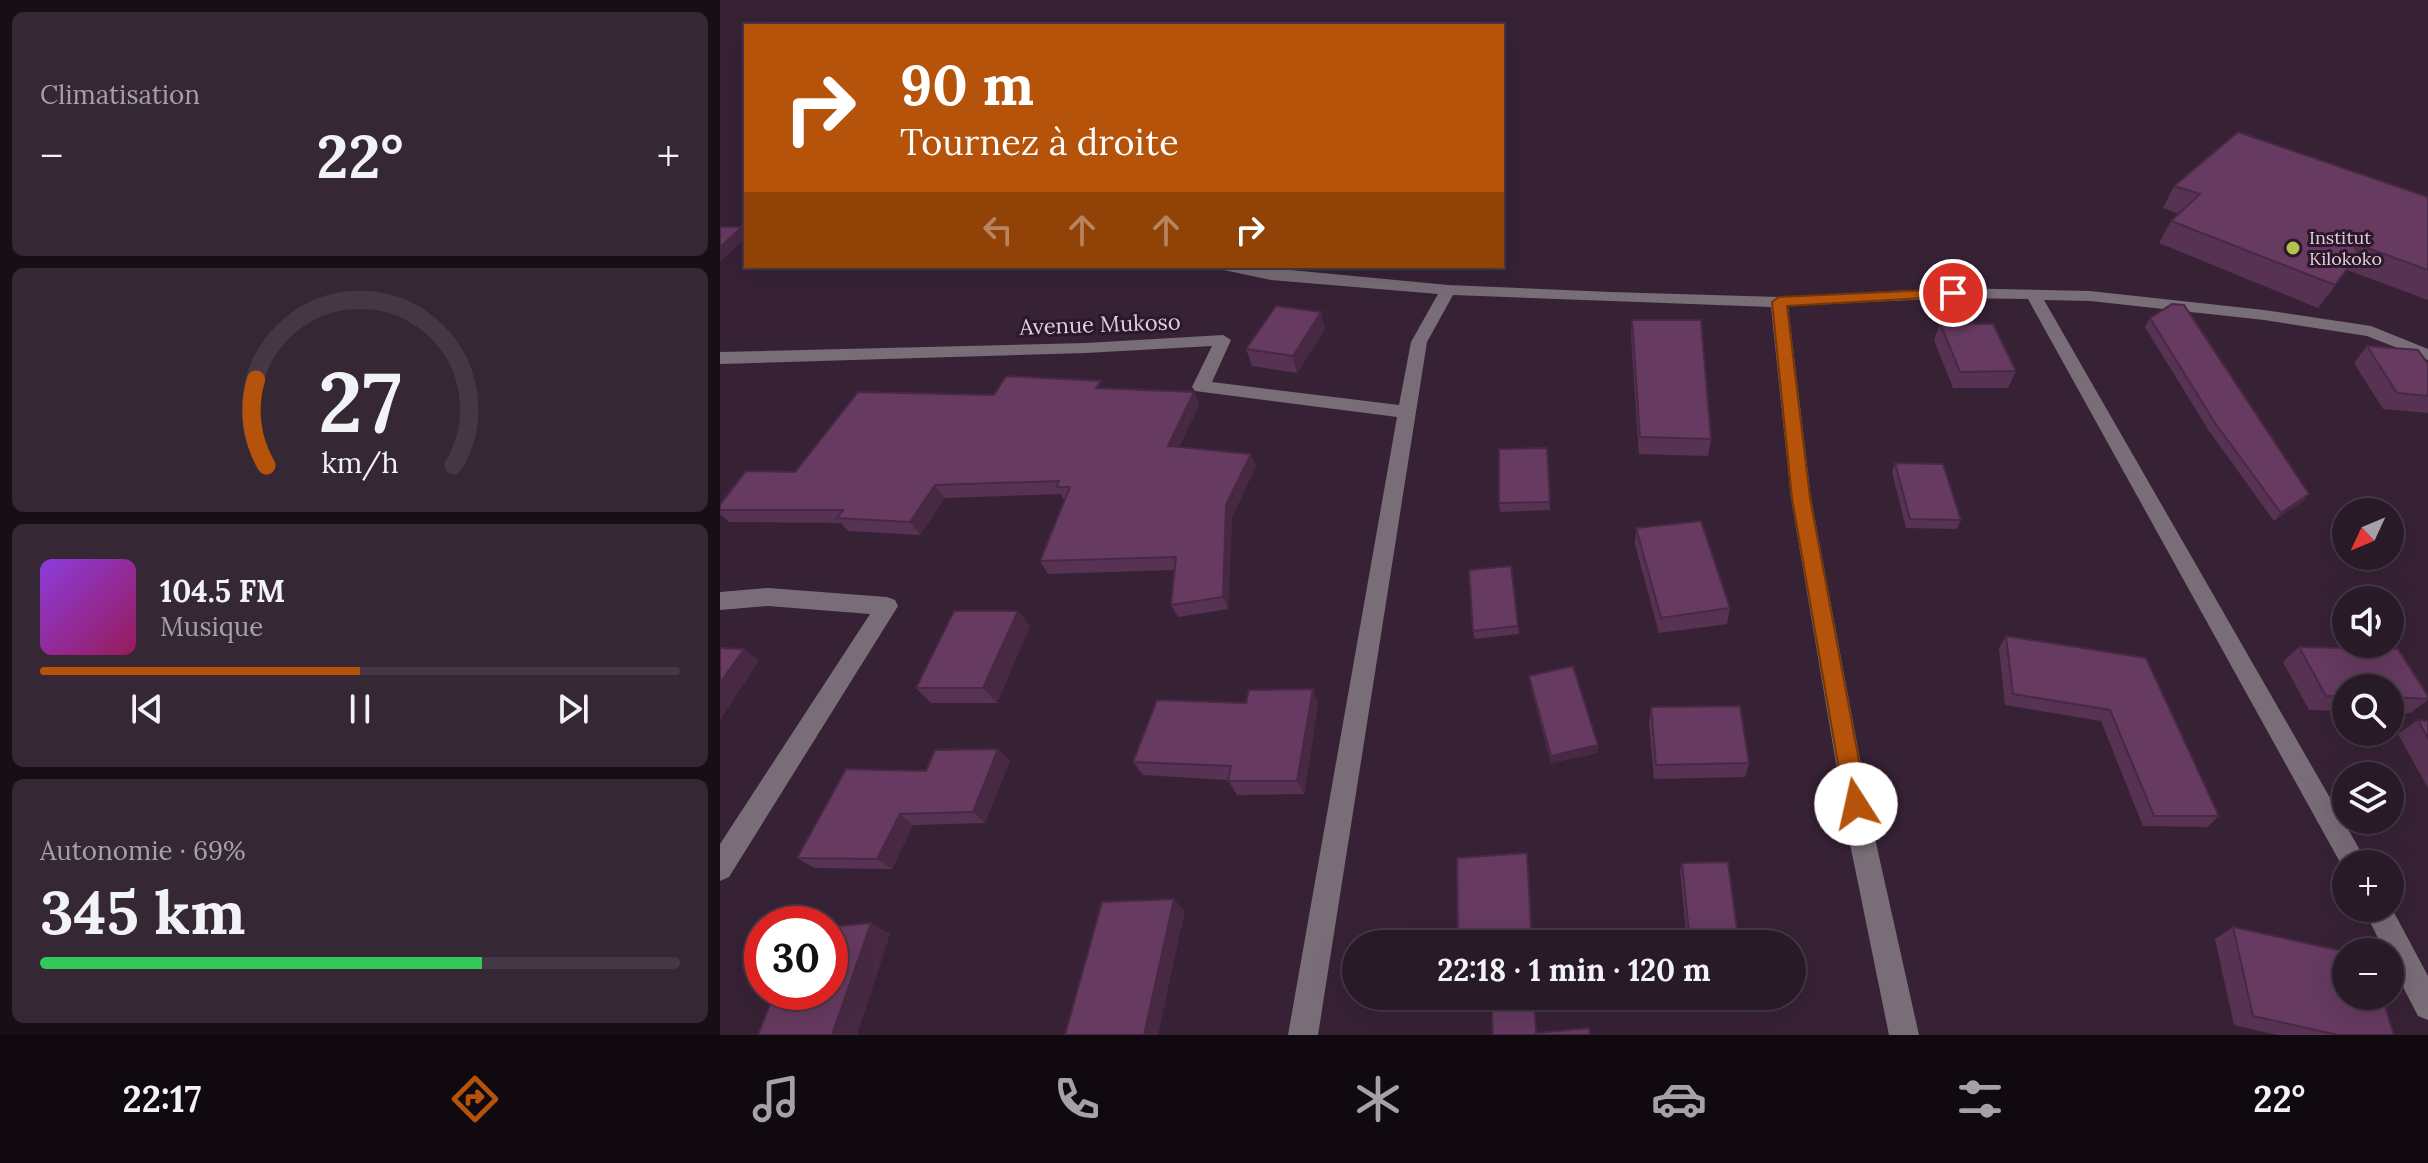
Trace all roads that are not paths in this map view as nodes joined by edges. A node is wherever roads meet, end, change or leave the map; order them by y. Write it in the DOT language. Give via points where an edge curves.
graph roads {
  1 [pos="1234,268"];
  2 [pos="1448,290"];
  3 [pos="2033,294"];
  4 [pos="1779,302"];
  5 [pos="2428,355"];
  6 [pos="720,358"];
  7 [pos="1406,412"];
  8 [pos="720,601"];
  9 [pos="2347,850"];
  10 [pos="720,868"];
  11 [pos="2384,922"];
  12 [pos="2428,1006"];
  13 [pos="1303,1035"];
  14 [pos="1904,1035"];
  1 -- 2 [label="street"];
  2 -- 4 [label="street"];
  2 -- 7 [label="street" via="1419,342"];
  3 -- 4 [label="street"];
  3 -- 5 [label="street" via="2371,331"];
  3 -- 9 [label="street"];
  4 -- 14 [label="street" via="1801,498 1861,834"];
  6 -- 7 [label="street, Avenue Mukoso" via="1223,340 1201,387"];
  7 -- 13 [label="street"];
  8 -- 10 [label="street" via="768,597 887,606"];
  11 -- 12 [label="street"];
}
